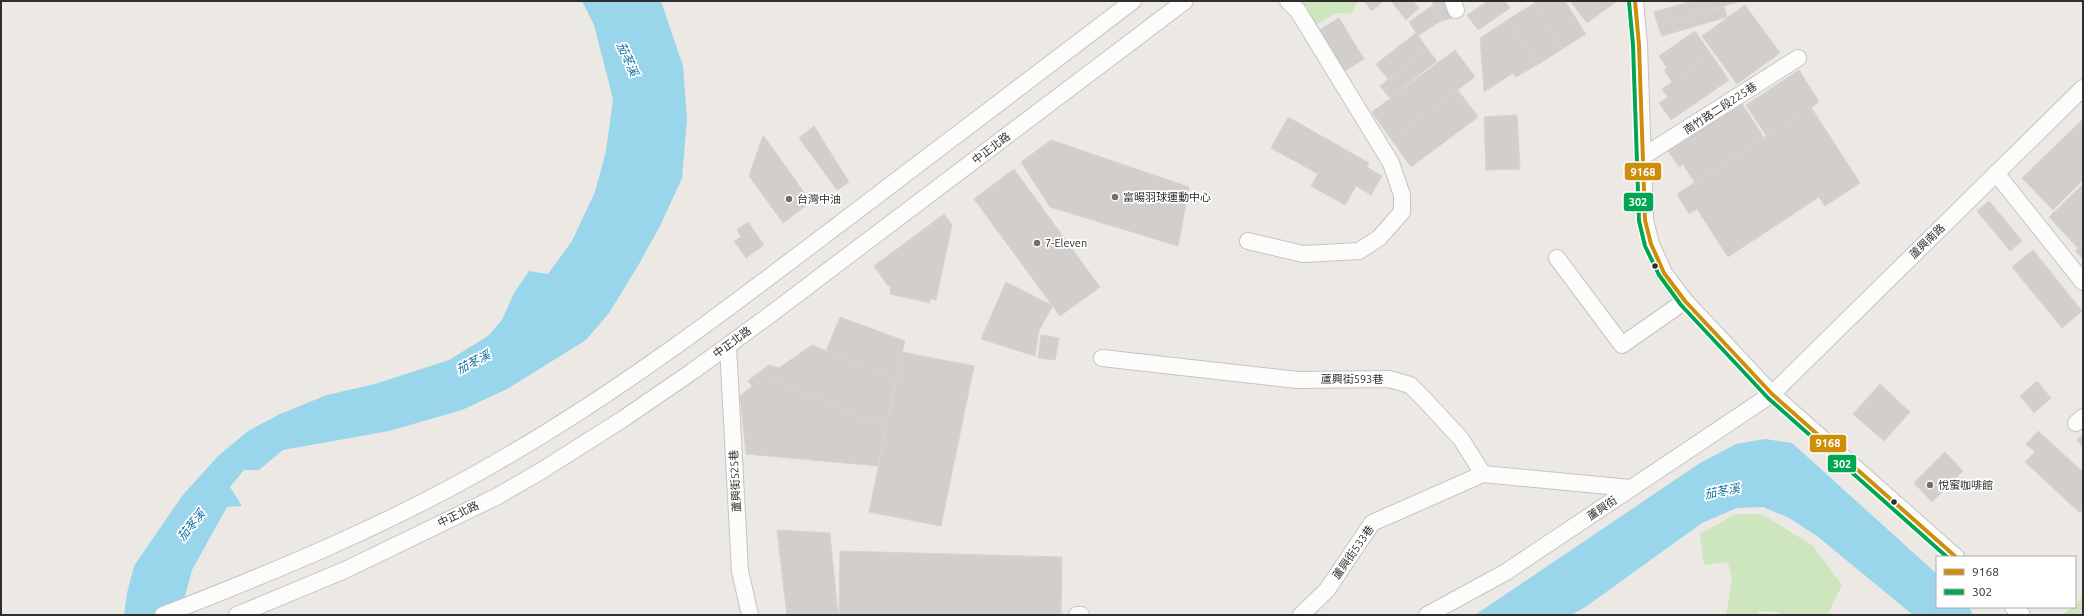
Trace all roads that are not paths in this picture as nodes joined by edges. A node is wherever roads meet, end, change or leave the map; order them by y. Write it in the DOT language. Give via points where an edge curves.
graph roads {
  1 [pos="1133,1"];
  2 [pos="1185,1"];
  3 [pos="1288,1"];
  4 [pos="1635,1"];
  5 [pos="1798,58"];
  6 [pos="2083,88"];
  7 [pos="1642,157"];
  8 [pos="1996,173"];
  9 [pos="1248,241"];
  10 [pos="1557,258"];
  11 [pos="2083,282"];
  12 [pos="1685,301"];
  13 [pos="728,346"];
  14 [pos="1102,358"];
  15 [pos="1772,394"];
  16 [pos="1482,474"];
  17 [pos="1630,488"];
  18 [pos="1955,556"];
  19 [pos="2013,608"];
  20 [pos="164,615"];
  21 [pos="237,615"];
  22 [pos="750,615"];
  23 [pos="1077,615"];
  24 [pos="1081,615"];
  25 [pos="1301,615"];
  26 [pos="1427,615"];
  27 [pos="2022,615"];
  1 -- 20 [label="street" via="751,292 669,351 542,435 443,492 325,548"];
  2 -- 13 [label="street, 中正北路"];
  3 -- 9 [label="street" via="1298,11 1391,164 1402,195 1402,212 1379,238 1359,250 1303,254"];
  4 -- 7 [label="street" via="1639,45"];
  5 -- 7 [label="street, 南竹路二段225巷"];
  6 -- 8 [label="street, 蘆興南路"];
  7 -- 12 [label="street" via="1644,220 1650,244 1664,273"];
  8 -- 11 [label="street"];
  8 -- 15 [label="street, 蘆興南路"];
  10 -- 12 [label="street" via="1622,345"];
  12 -- 15 [label="street"];
  13 -- 21 [label="street, 中正北路" via="623,419 502,493 345,570"];
  13 -- 22 [label="street, 蘆興街525巷" via="740,571"];
  14 -- 16 [label="street, 蘆興街593巷" via="1298,380 1389,379 1410,386 1424,399 1461,439"];
  15 -- 17 [label="street, 蘆興街"];
  15 -- 18 [label="street"];
  16 -- 17 [label="street"];
  16 -- 25 [label="street, 蘆興街533巷" via="1372,523 1327,590"];
  17 -- 26 [label="street, 蘆興街" via="1506,572"];
  19 -- 27 [label="street"];
  23 -- 24 [label="street"];
}
